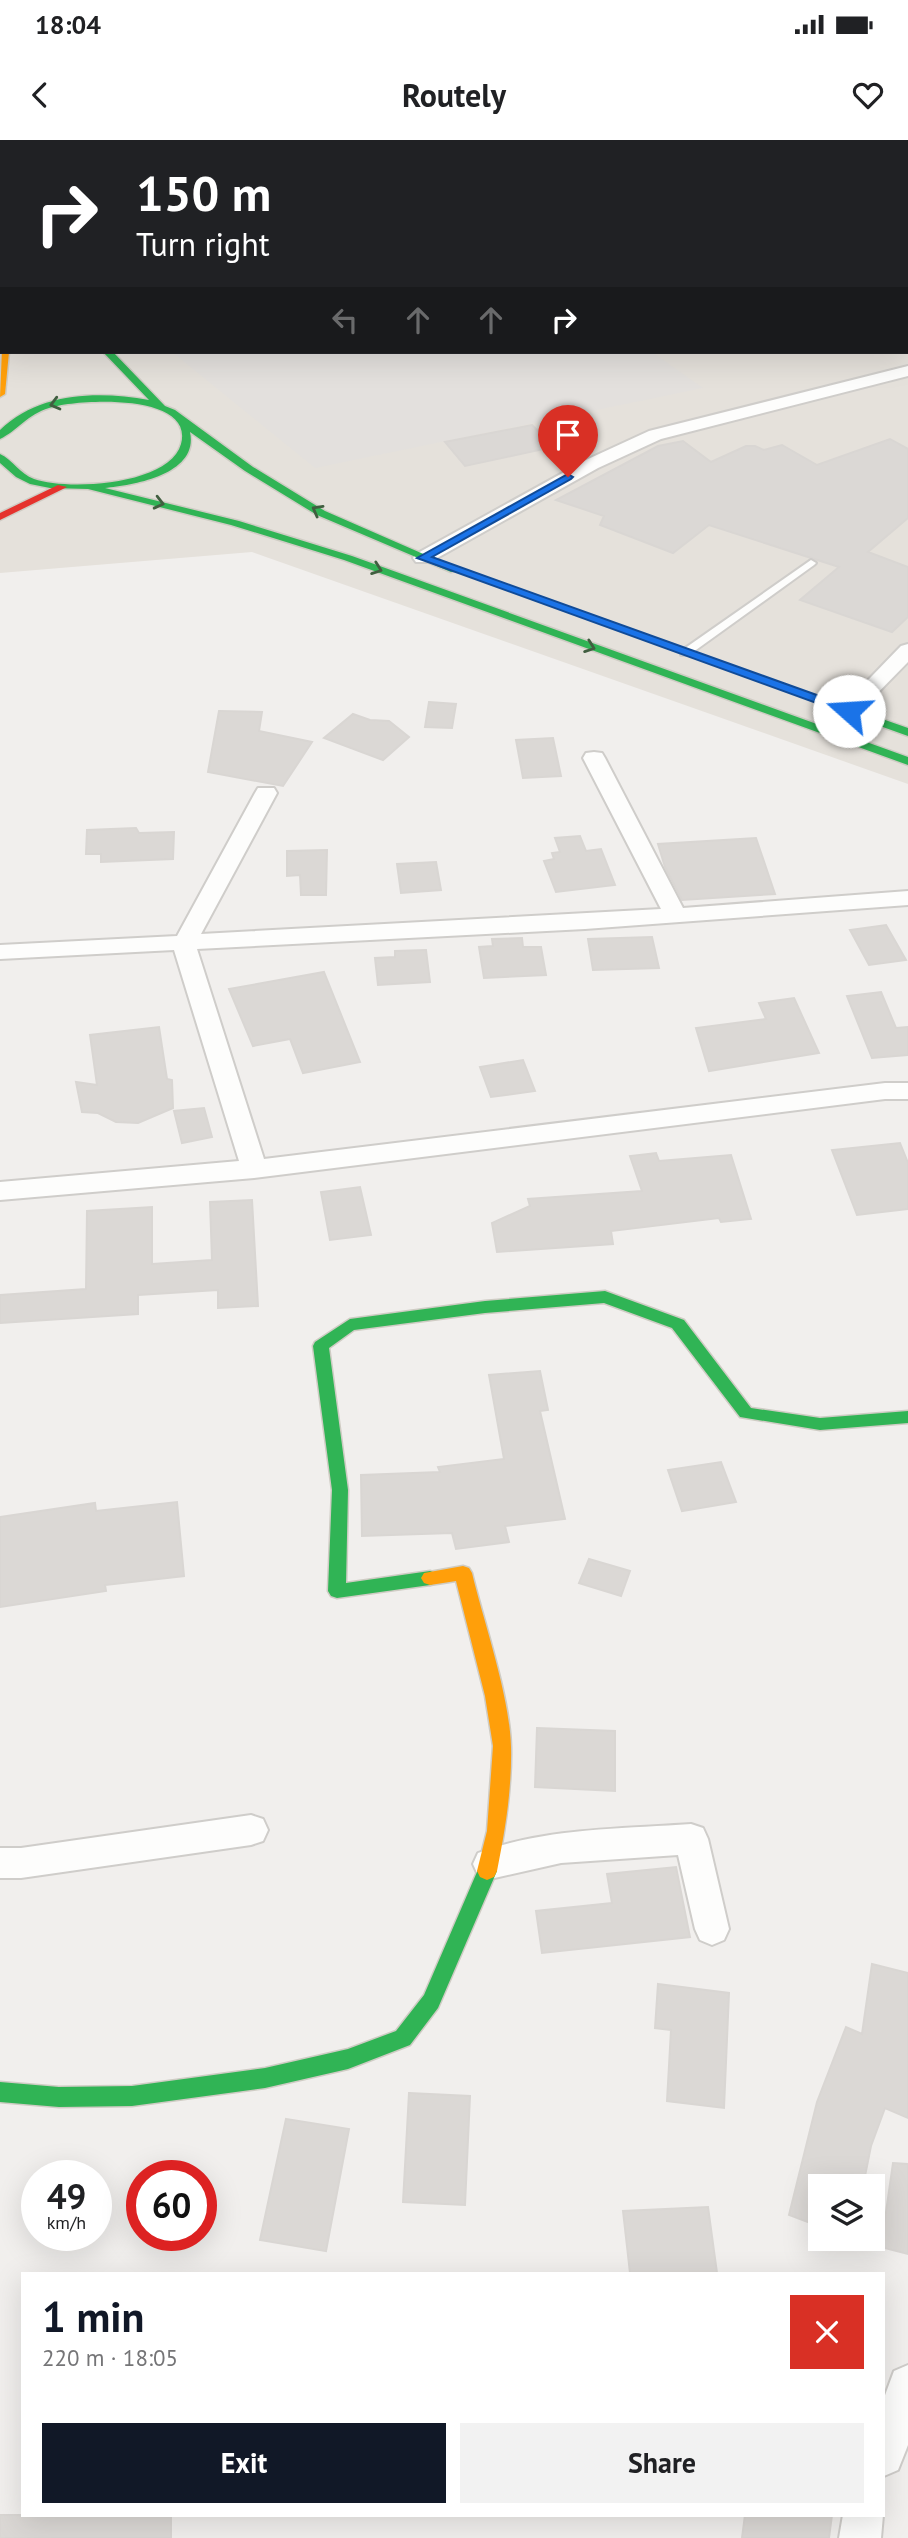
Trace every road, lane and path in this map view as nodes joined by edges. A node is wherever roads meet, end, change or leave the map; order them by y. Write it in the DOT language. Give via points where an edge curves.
graph roads {
  1 [pos="4,354"];
  2 [pos="110,354"];
  3 [pos="908,371"];
  4 [pos="0,394"];
  5 [pos="162,408"];
  6 [pos="181,421"];
  7 [pos="0,436"];
  8 [pos="0,457"];
  9 [pos="62,487"];
  10 [pos="92,488"];
  11 [pos="0,517"];
  12 [pos="423,558"];
  13 [pos="811,563"];
  14 [pos="470,576"];
  15 [pos="908,650"];
  16 [pos="685,653"];
  17 [pos="811,698"];
  18 [pos="849,711"];
  19 [pos="908,732"];
  20 [pos="594,758"];
  21 [pos="908,761"];
  22 [pos="266,793"];
  23 [pos="906,903"];
  24 [pos="676,916"];
  25 [pos="184,944"];
  26 [pos="0,952"];
  27 [pos="908,1091"];
  28 [pos="254,1169"];
  29 [pos="0,1191"];
  30 [pos="908,1417"];
  31 [pos="251,1830"];
  32 [pos="0,1863"];
  33 [pos="491,1864"];
  34 [pos="712,1928"];
  35 [pos="0,2092"];
  36 [pos="908,2385"];
  37 [pos="885,2453"];
  38 [pos="863,2517"];
  39 [pos="860,2538"];
  1 -- 4 [label="main road"];
  2 -- 5 [label="main road"];
  3 -- 12 [label="street" via="654,435 592,464"];
  5 -- 6 [label="main road"];
  5 -- 7 [label="main road, one-way" via="119,398 68,400 24,414"];
  6 -- 10 [label="main road" via="188,435 186,450 173,464 142,479"];
  12 -- 6 [label="main road, one-way" via="321,513"];
  8 -- 9 [label="main road" via="14,473"];
  9 -- 10 [label="main road"];
  9 -- 11 [label="main road"];
  10 -- 21 [label="main road, one-way" via="235,523 348,558"];
  12 -- 14 [label="main road"];
  13 -- 16 [label="lane"];
  15 -- 18 [label="street"];
  17 -- 18 [label="main road"];
  18 -- 19 [label="main road"];
  20 -- 24 [label="street"];
  22 -- 25 [label="street"];
  23 -- 24 [label="street"];
  24 -- 25 [label="street"];
  25 -- 26 [label="street"];
  25 -- 28 [label="street"];
  27 -- 28 [label="street"];
  28 -- 29 [label="street"];
  30 -- 33 [label="main road" via="820,1424 746,1413 678,1324 605,1297 350,1325 321,1346 340,1490 337,1591 463,1573 502,1746"];
  31 -- 32 [label="street"];
  33 -- 34 [label="street" via="561,1848 691,1839"];
  33 -- 35 [label="main road" via="431,2001 403,2038 348,2059 265,2078 145,2094 59,2097"];
  36 -- 37 [label="street"];
  38 -- 39 [label="street"];
}
